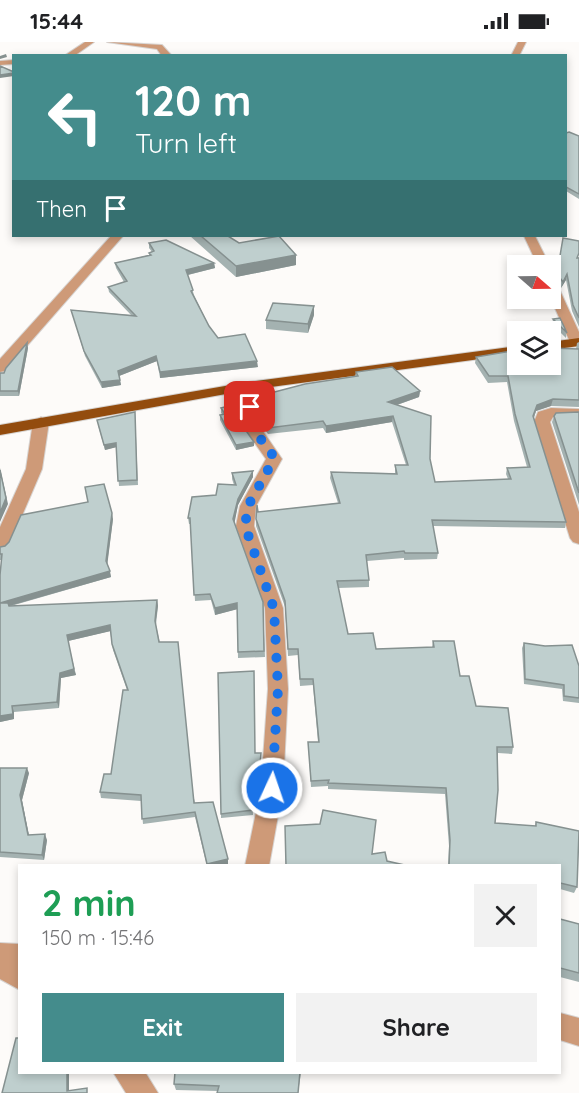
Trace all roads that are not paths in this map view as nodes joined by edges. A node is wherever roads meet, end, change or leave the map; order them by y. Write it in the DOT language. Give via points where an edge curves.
graph roads {
  1 [pos="90,42"];
  2 [pos="111,42"];
  3 [pos="71,54"];
  4 [pos="165,54"];
  5 [pos="116,237"];
  6 [pos="530,237"];
  7 [pos="539,255"];
  8 [pos="561,306"];
  9 [pos="578,342"];
  10 [pos="561,344"];
  11 [pos="507,351"];
  12 [pos="0,368"];
  13 [pos="248,386"];
  14 [pos="579,413"];
  15 [pos="41,423"];
  16 [pos="0,430"];
  17 [pos="579,538"];
  18 [pos="0,546"];
  19 [pos="256,864"];
  20 [pos="0,956"];
  21 [pos="18,957"];
  22 [pos="0,963"];
  23 [pos="18,976"];
  24 [pos="561,1027"];
  25 [pos="579,1032"];
  26 [pos="129,1074"];
  27 [pos="144,1093"];
  1 -- 3 [label="street"];
  2 -- 4 [label="street" via="162,47 160,50"];
  5 -- 12 [label="street"];
  6 -- 7 [label="street"];
  8 -- 9 [label="street"];
  9 -- 10 [label="main road"];
  11 -- 13 [label="main road"];
  13 -- 15 [label="main road"];
  13 -- 19 [label="street" via="252,428 274,459 248,506 245,526 274,609 278,689 272,788"];
  14 -- 17 [label="street" via="551,412 543,415 542,422"];
  15 -- 16 [label="main road"];
  15 -- 18 [label="street" via="34,469"];
  20 -- 21 [label="street"];
  22 -- 23 [label="street"];
  24 -- 25 [label="street"];
  26 -- 27 [label="street"];
}
